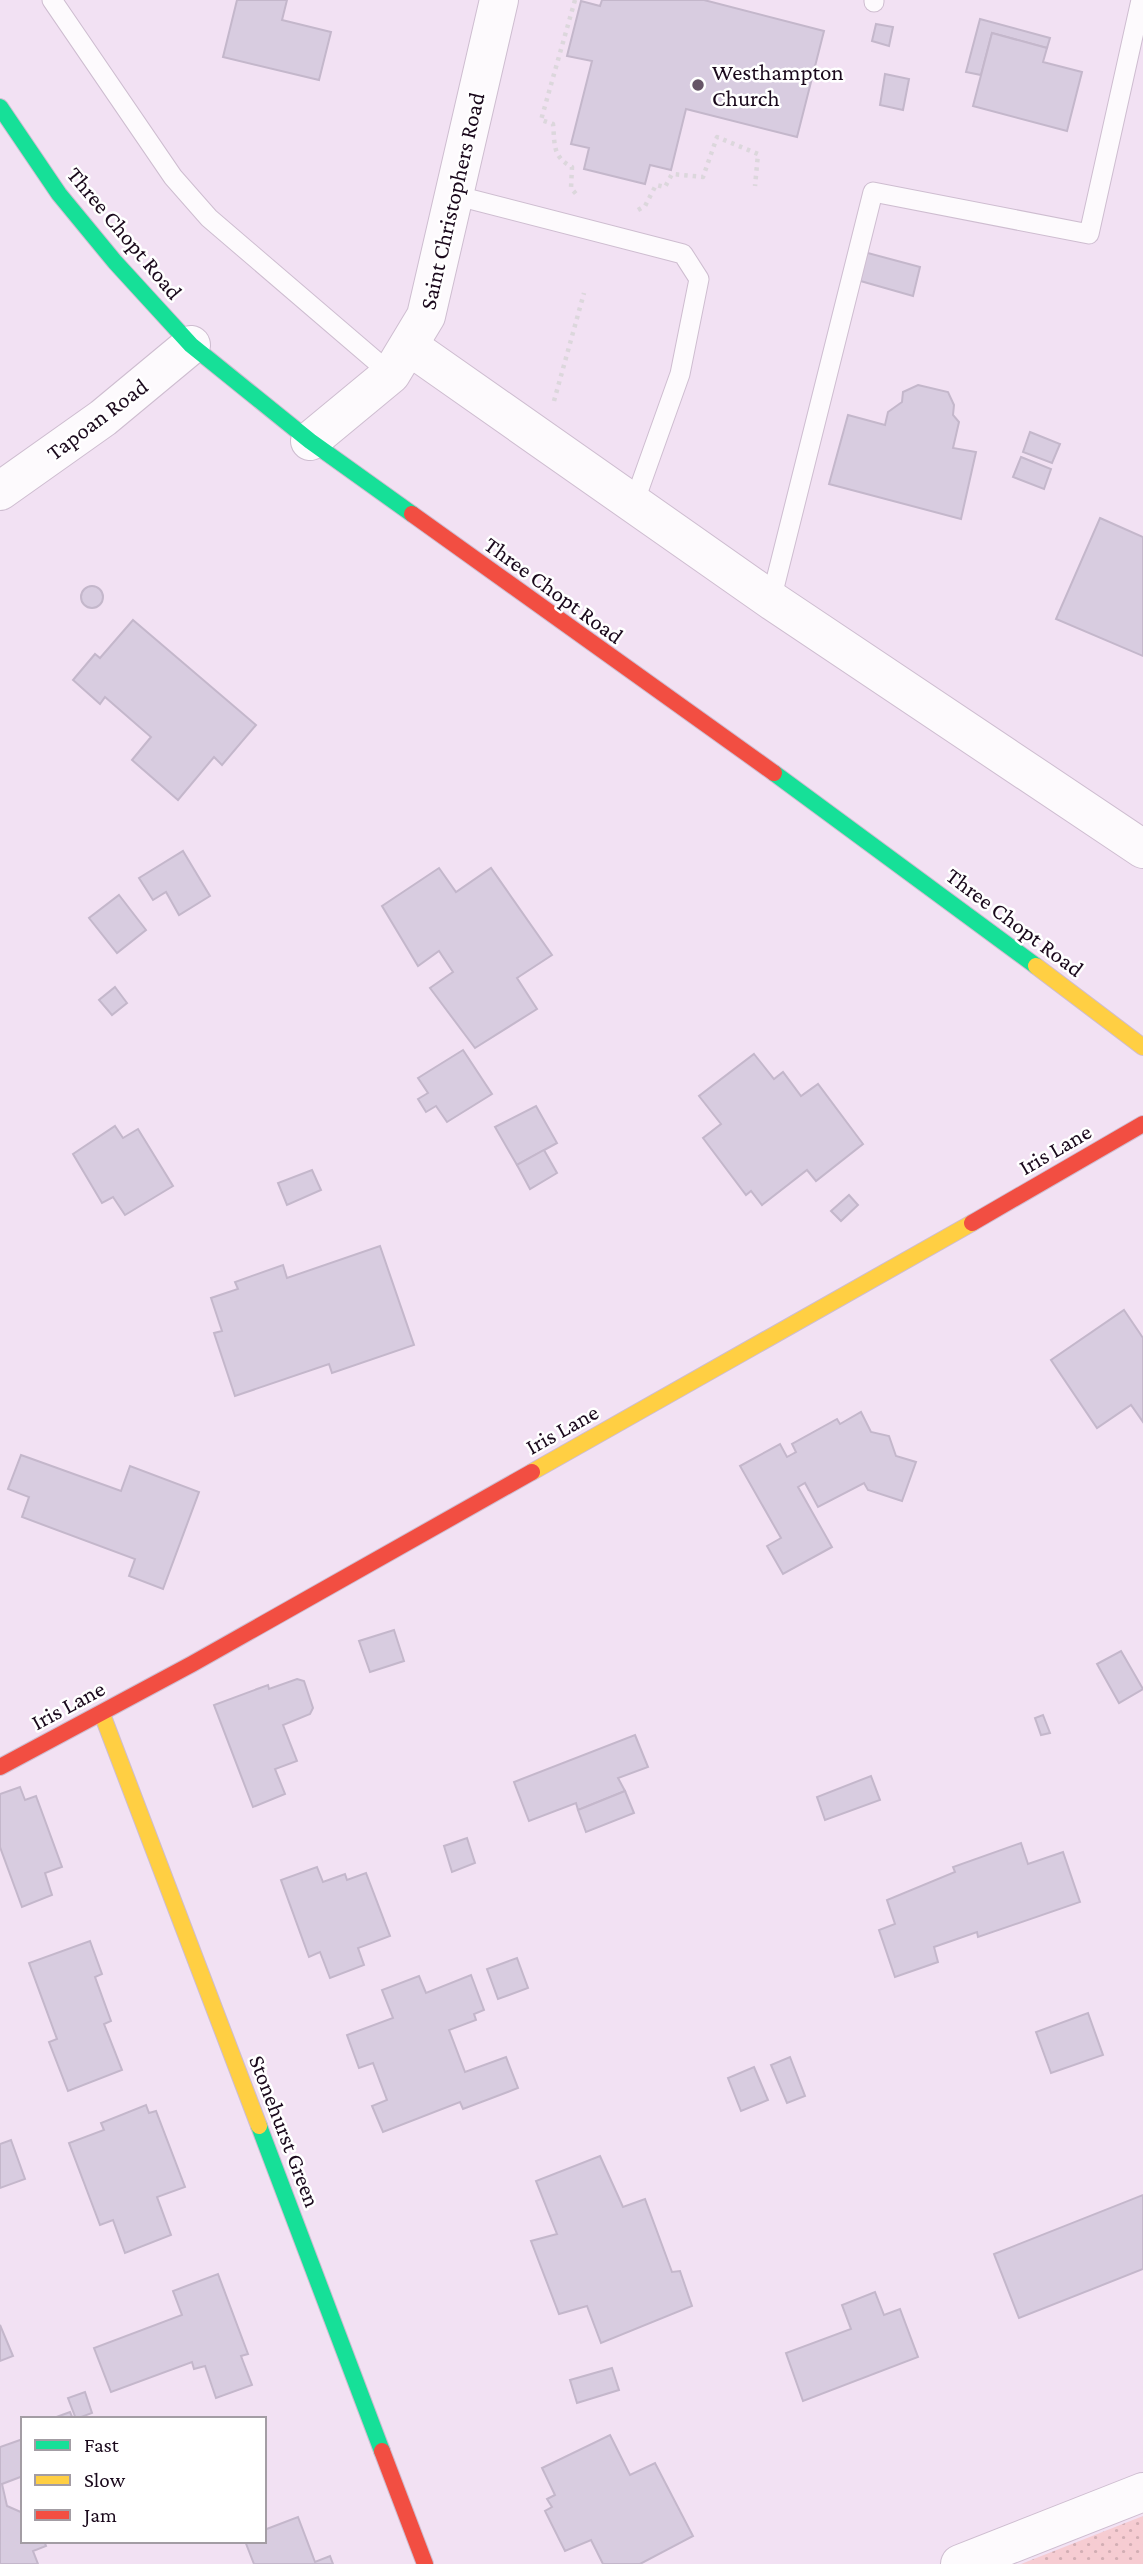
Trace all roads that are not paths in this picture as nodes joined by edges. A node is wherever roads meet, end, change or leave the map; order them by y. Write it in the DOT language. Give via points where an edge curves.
graph roads {
  1 [pos="52,0"];
  2 [pos="499,0"];
  3 [pos="1141,0"];
  4 [pos="0,107"];
  5 [pos="454,195"];
  6 [pos="191,345"];
  7 [pos="400,360"];
  8 [pos="310,441"];
  9 [pos="0,491"];
  10 [pos="634,503"];
  11 [pos="771,600"];
  12 [pos="1143,849"];
  13 [pos="1142,1044"];
  14 [pos="1143,1124"];
  15 [pos="102,1714"];
  16 [pos="0,1767"];
  17 [pos="1143,2492"];
  18 [pos="425,2564"];
  19 [pos="960,2564"];
  1 -- 7 [label="lane" via="142,135 200,208"];
  2 -- 5 [label="street, Saint Christophers Road"];
  3 -- 11 [label="lane" via="1089,234 873,192"];
  4 -- 6 [label="street, Three Chopt Road" via="59,194"];
  5 -- 7 [label="street, Saint Christophers Road" via="426,316"];
  5 -- 10 [label="lane" via="683,254 699,279 680,374"];
  6 -- 8 [label="street, Three Chopt Road"];
  6 -- 9 [label="street, Tapoan Road" via="103,418"];
  7 -- 8 [label="street, Saint Christophers Road"];
  7 -- 10 [label="street"];
  8 -- 13 [label="street, Three Chopt Road" via="879,848"];
  10 -- 11 [label="street"];
  11 -- 12 [label="street"];
  14 -- 15 [label="street, Iris Lane"];
  15 -- 16 [label="street, Iris Lane"];
  15 -- 18 [label="street, Stonehurst Green"];
  17 -- 19 [label="street"];
}
